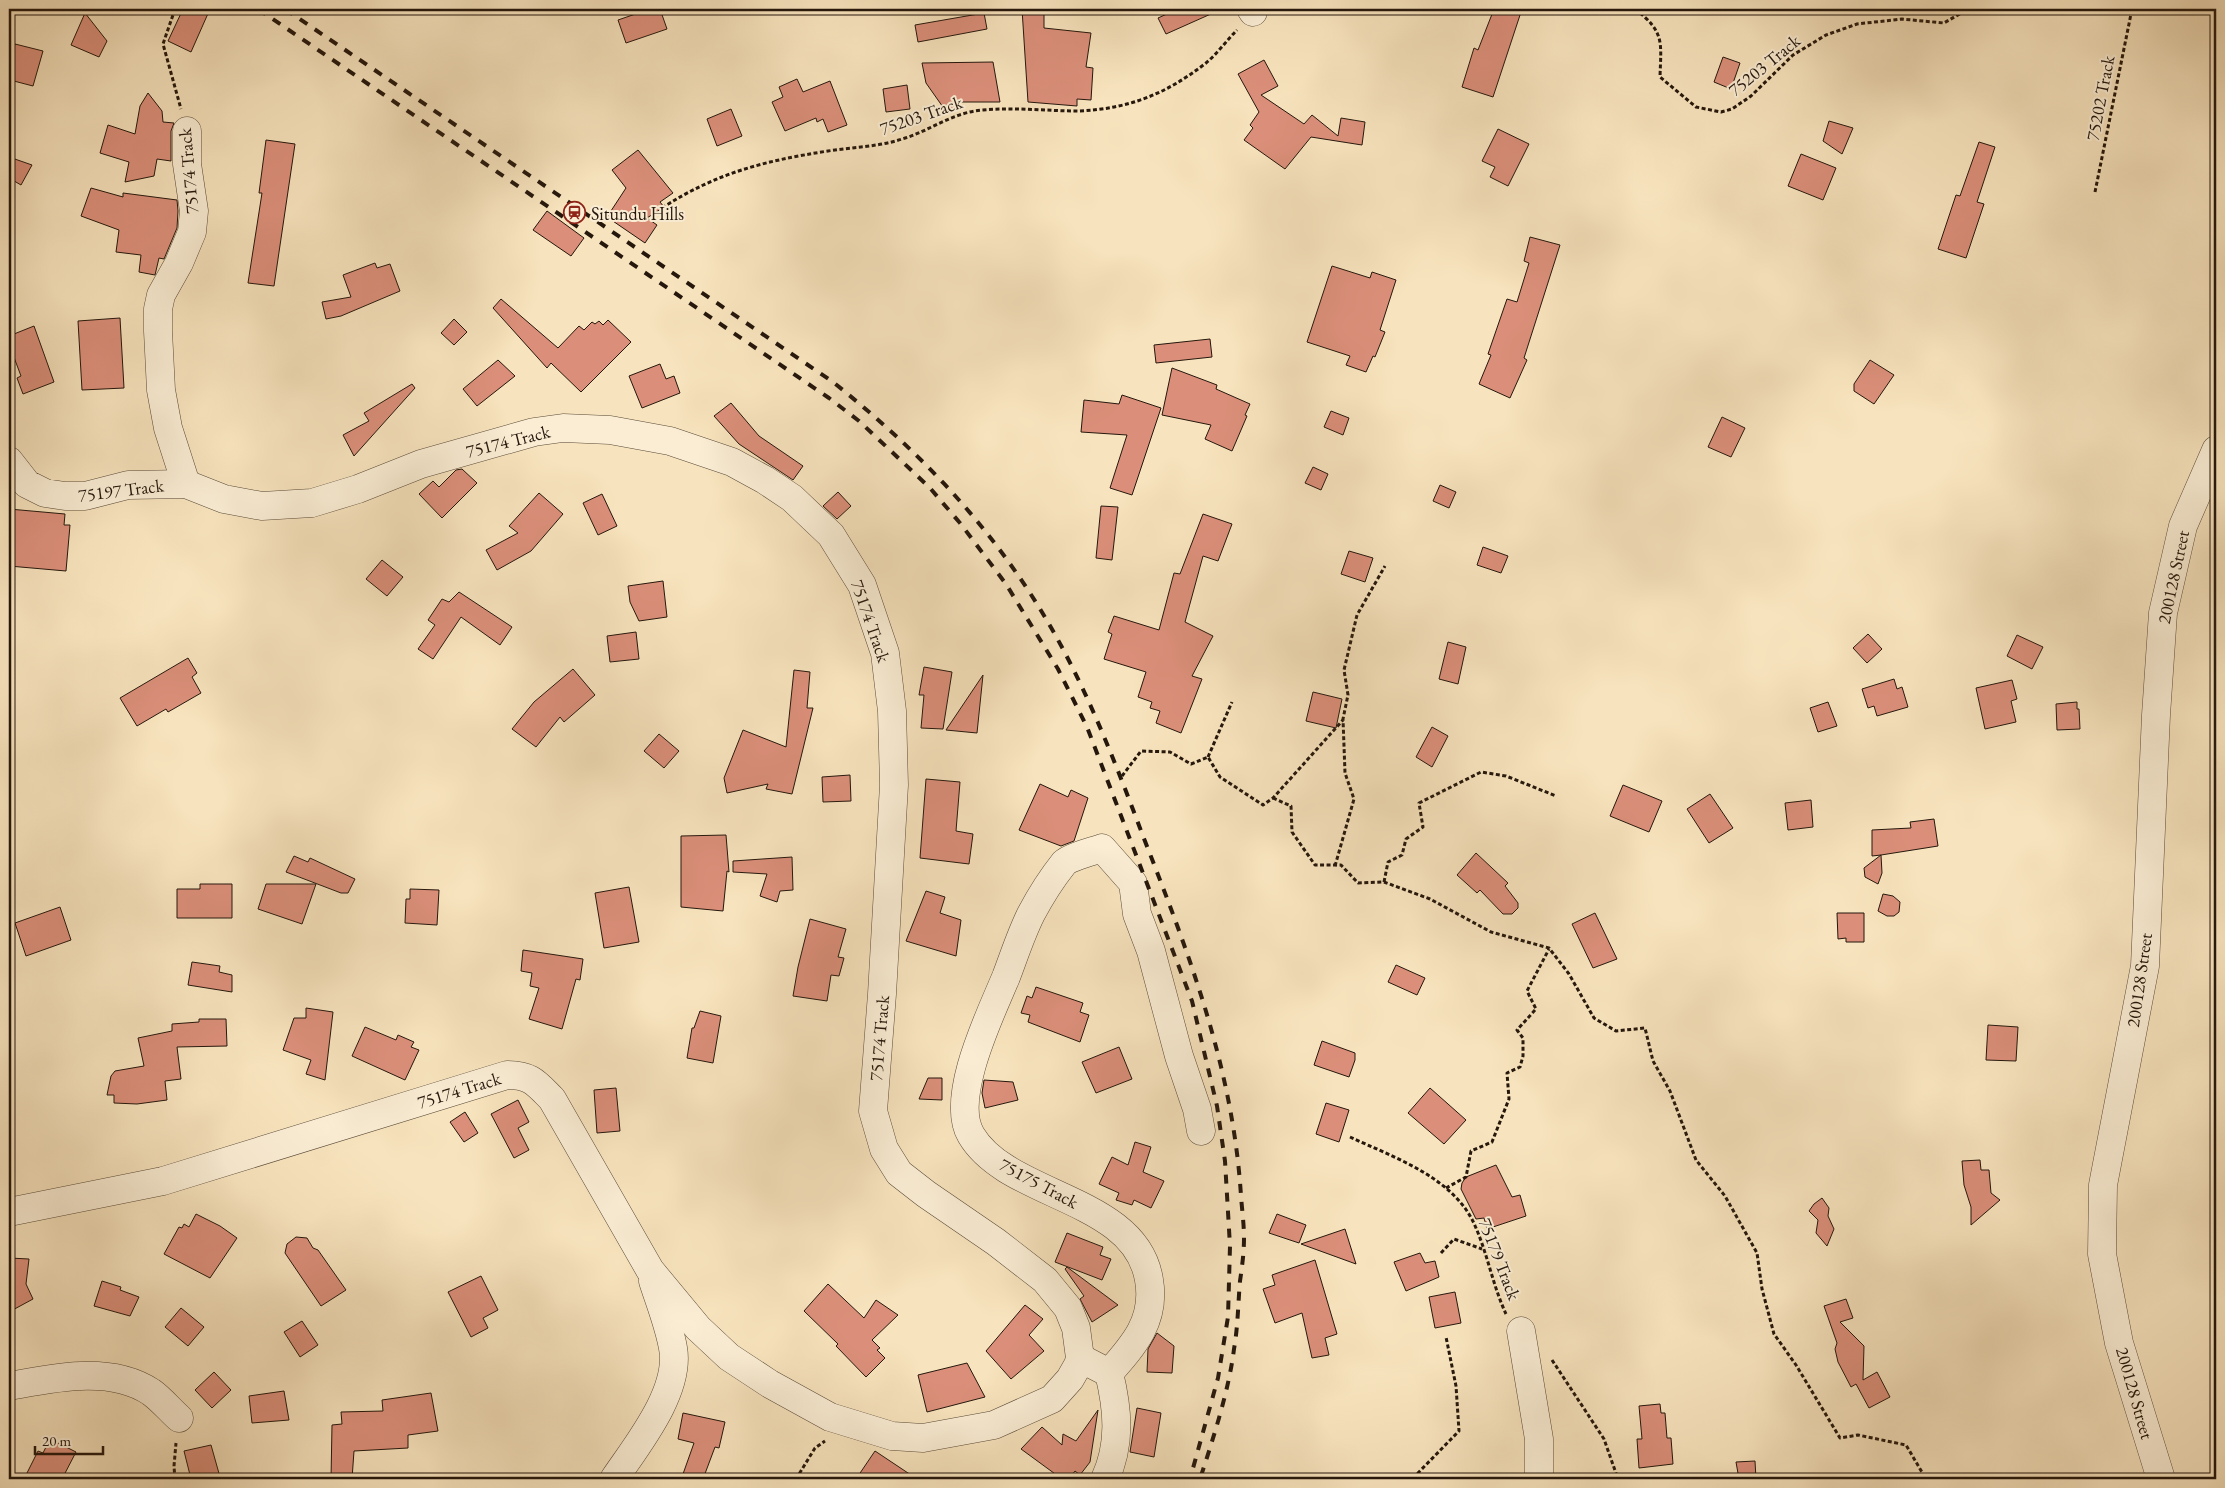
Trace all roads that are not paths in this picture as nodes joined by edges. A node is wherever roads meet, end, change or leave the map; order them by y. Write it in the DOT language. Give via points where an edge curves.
graph roads {
  1 [pos="187,132"];
  2 [pos="2216,450"];
  3 [pos="9,461"];
  4 [pos="186,484"];
  5 [pos="1201,1131"];
  6 [pos="9,1212"];
  7 [pos="650,1270"];
  8 [pos="1521,1331"];
  9 [pos="1080,1358"];
  10 [pos="1109,1373"];
  11 [pos="9,1386"];
  12 [pos="179,1418"];
  13 [pos="614,1479"];
  14 [pos="1105,1479"];
  15 [pos="1539,1479"];
  16 [pos="2160,1479"];
  1 -- 4 [label="street, 75174 Track" via="187,164 194,211 192,232 161,296 158,309 161,390 168,428"];
  2 -- 16 [label="street, 200128 Street" via="2183,526 2163,613 2145,966 2103,1185 2102,1254 2119,1343"];
  3 -- 4 [label="street, 75197 Track" via="26,484 45,493 64,496 85,496 128,485"];
  4 -- 9 [label="street, 75174 Track" via="224,499 262,506 312,503 421,464 534,432 563,428 610,430 670,442 732,462 792,498 831,535 862,585 885,653 892,711 894,785 873,1111 882,1142 899,1173 1045,1280 1068,1308 1076,1328"];
  5 -- 10 [label="street, 75175 Track" via="1151,951 1137,914 1132,883 1102,848 1066,861 1031,914 978,1043 965,1102 966,1122 980,1148 1001,1166 1084,1208 1126,1234 1140,1254 1149,1279 1149,1311 1145,1326 1133,1346"];
  6 -- 7 [label="street, 75174 Track" via="163,1181 507,1075 519,1075 532,1079 552,1099"];
  7 -- 9 [label="street, 75174 Track" via="698,1328 729,1356 770,1384 830,1417 892,1436 922,1438 994,1425 1052,1399 1070,1380"];
  7 -- 13 [label="street" via="674,1349 674,1369 661,1404"];
  8 -- 15 [label="street" via="1539,1439"];
  9 -- 10 [label="street"];
  10 -- 14 [label="street" via="1117,1424 1116,1447"];
  11 -- 12 [label="street" via="97,1375 135,1384 151,1393"];
}
